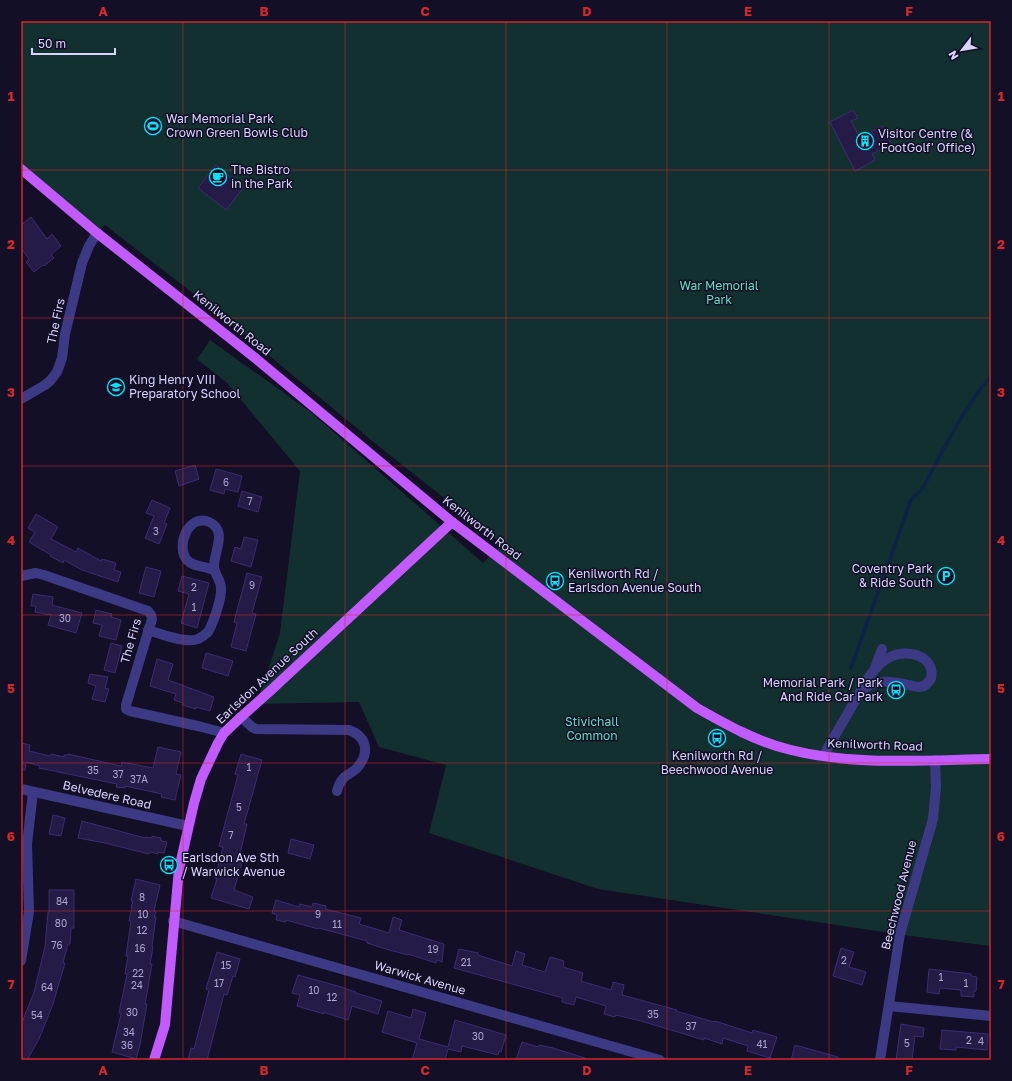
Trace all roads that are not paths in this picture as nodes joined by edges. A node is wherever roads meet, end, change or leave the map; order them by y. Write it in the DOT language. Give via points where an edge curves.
graph roads {
  1 [pos="21,169"];
  2 [pos="97,233"];
  3 [pos="21,399"];
  4 [pos="452,522"];
  5 [pos="215,571"];
  6 [pos="21,576"];
  7 [pos="148,630"];
  8 [pos="882,649"];
  9 [pos="875,668"];
  10 [pos="862,690"];
  11 [pos="241,717"];
  12 [pos="224,733"];
  13 [pos="825,756"];
  14 [pos="991,759"];
  15 [pos="935,760"];
  16 [pos="21,789"];
  17 [pos="33,792"];
  18 [pos="337,792"];
  19 [pos="188,826"];
  20 [pos="173,922"];
  21 [pos="21,961"];
  22 [pos="889,1006"];
  23 [pos="991,1016"];
  24 [pos="154,1060"];
  25 [pos="660,1060"];
  26 [pos="880,1060"];
  1 -- 2 [label="main road, Kenilworth Road"];
  2 -- 3 [label="street, The Firs" via="82,263 57,372 45,385"];
  2 -- 4 [label="main road, Kenilworth Road" via="254,356"];
  4 -- 11 [label="main road, Earlsdon Avenue South"];
  4 -- 13 [label="main road, Kenilworth Road" via="697,708 731,728 759,739 791,750"];
  5 -- 5 [label="street" via="218,530 208,521 199,520 187,531 182,546 184,554 192,564"];
  5 -- 7 [label="street" via="221,593 211,625 204,636 189,641"];
  6 -- 7 [label="street, The Firs" via="44,575 148,611 152,617"];
  7 -- 12 [label="street, The Firs" via="126,709"];
  8 -- 9 [label="street"];
  9 -- 10 [label="street"];
  9 -- 10 [label="street" via="896,655 912,654 923,658 932,674 924,686 879,682"];
  10 -- 13 [label="street"];
  11 -- 12 [label="main road, Earlsdon Avenue South"];
  11 -- 18 [label="street" via="256,729 357,732 365,747 362,762 341,780"];
  12 -- 19 [label="main road, Earlsdon Avenue South" via="201,779"];
  13 -- 15 [label="main road, Kenilworth Road" via="863,760"];
  14 -- 15 [label="main road, Kenilworth Road"];
  15 -- 22 [label="street, Beechwood Avenue" via="936,787 932,819 900,934"];
  16 -- 17 [label="street, Belvedere Road"];
  17 -- 19 [label="street, Belvedere Road"];
  17 -- 21 [label="street" via="27,844 29,912"];
  19 -- 20 [label="main road, Earlsdon Avenue South" via="179,869"];
  20 -- 24 [label="main road, Earlsdon Avenue South" via="165,1024"];
  20 -- 25 [label="street, Warwick Avenue"];
  22 -- 23 [label="street"];
  22 -- 26 [label="street, Beechwood Avenue"];
}
